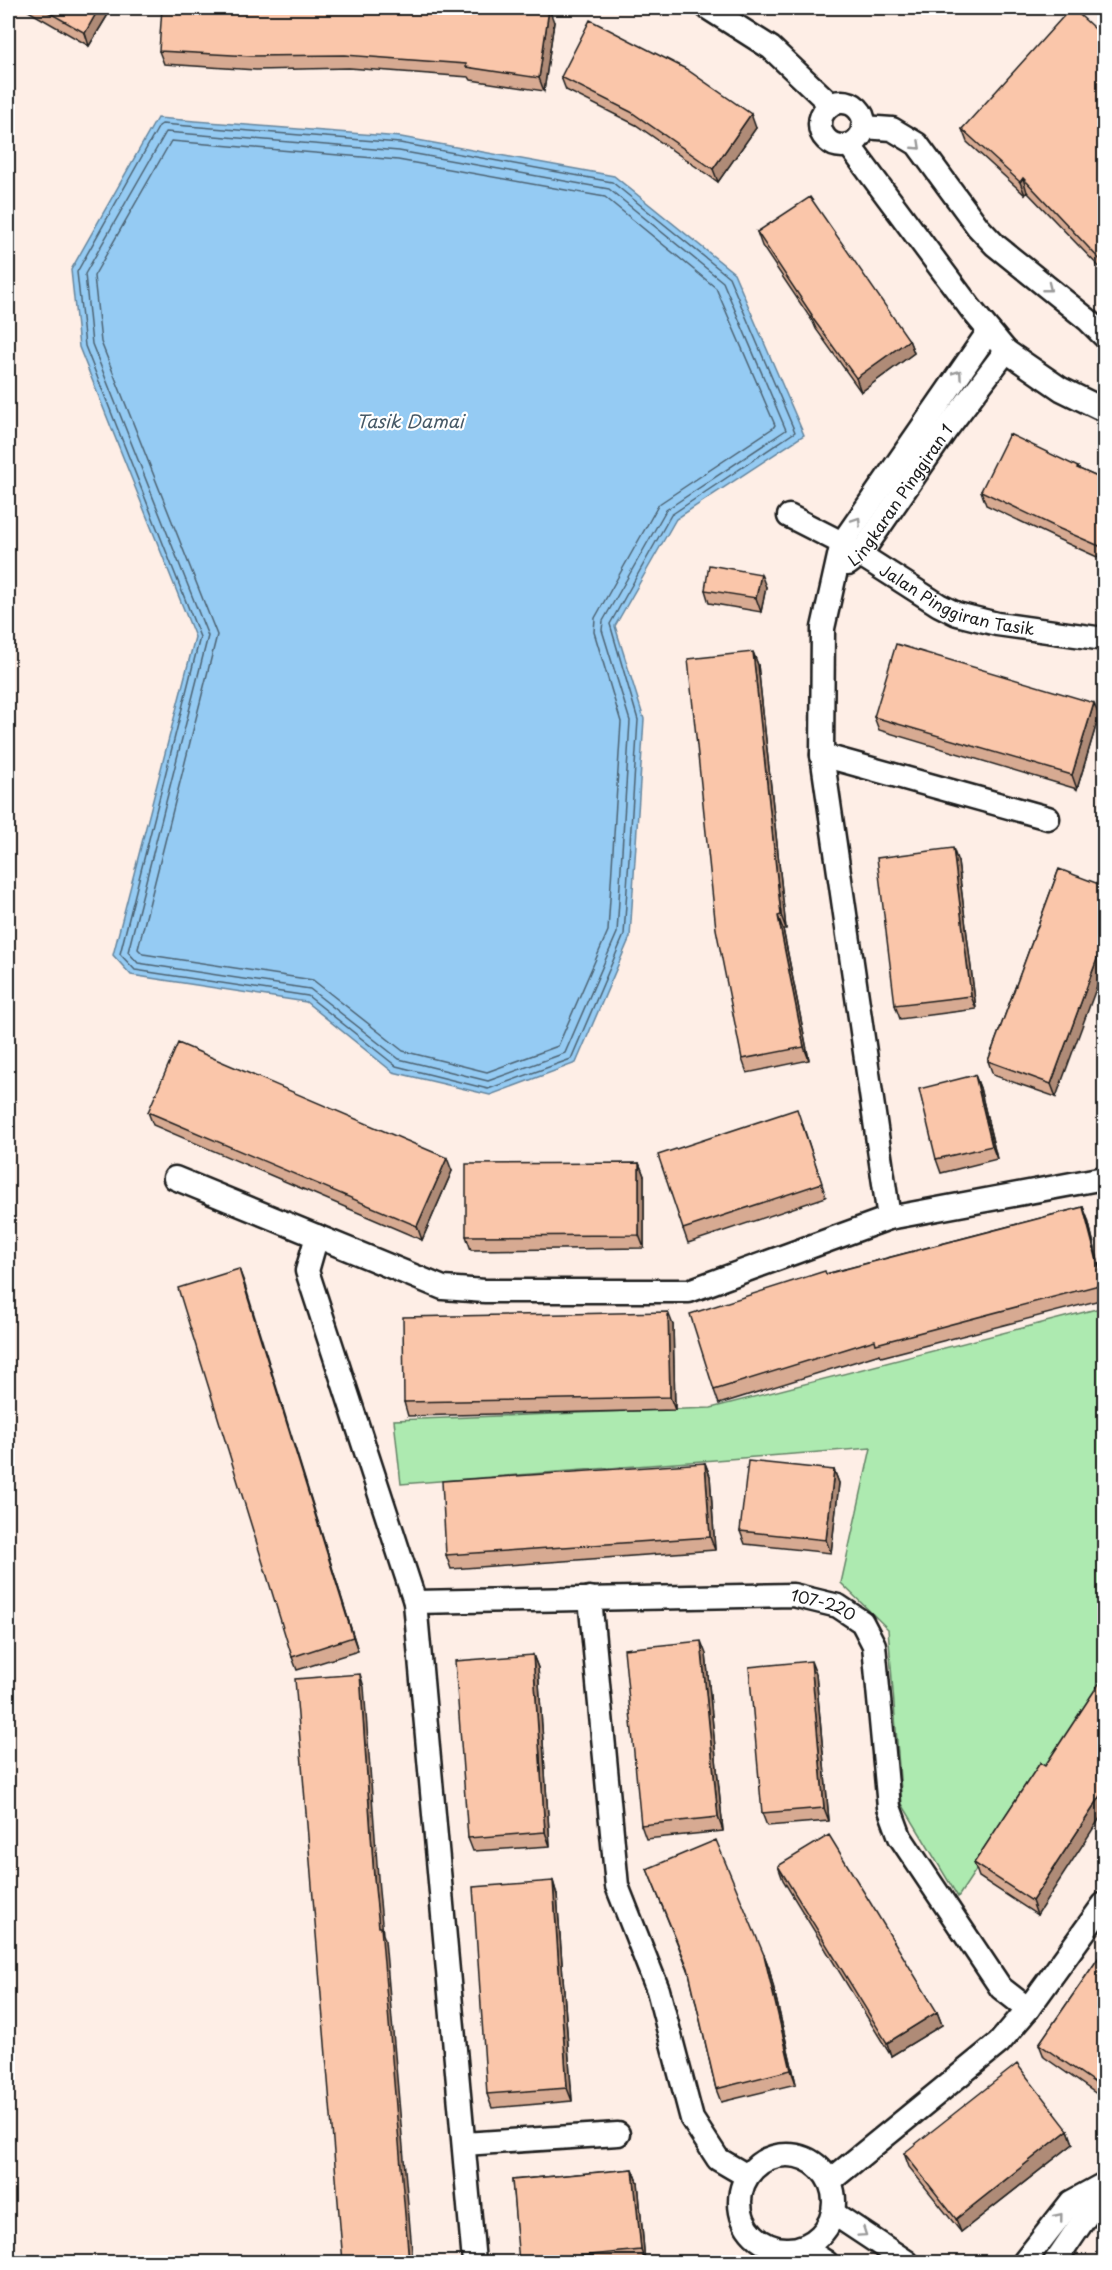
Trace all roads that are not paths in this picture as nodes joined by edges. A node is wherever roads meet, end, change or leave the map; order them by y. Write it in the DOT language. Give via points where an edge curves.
graph roads {
  1 [pos="708,8"];
  2 [pos="830,105"];
  3 [pos="856,136"];
  4 [pos="989,331"];
  5 [pos="1104,336"];
  6 [pos="1006,351"];
  7 [pos="1104,410"];
  8 [pos="789,516"];
  9 [pos="851,549"];
  10 [pos="1104,639"];
  11 [pos="822,755"];
  12 [pos="1048,818"];
  13 [pos="175,1178"];
  14 [pos="1104,1178"];
  15 [pos="889,1218"];
  16 [pos="317,1236"];
  17 [pos="590,1598"];
  18 [pos="415,1602"];
  19 [pos="1104,1904"];
  20 [pos="1028,2009"];
  21 [pos="618,2134"];
  22 [pos="464,2144"];
  23 [pos="747,2176"];
  24 [pos="830,2181"];
  25 [pos="1104,2184"];
  26 [pos="1104,2190"];
  27 [pos="833,2213"];
  28 [pos="802,2247"];
  29 [pos="769,2255"];
  30 [pos="474,2262"];
  31 [pos="826,2262"];
  32 [pos="907,2262"];
  33 [pos="1024,2262"];
  34 [pos="1054,2262"];
  1 -- 2 [label="street" via="771,48"];
  2 -- 3 [label="street" via="851,103 861,113"];
  2 -- 3 [label="street" via="821,116 820,130 828,142 842,146"];
  3 -- 4 [label="street"];
  3 -- 5 [label="street, one-way" via="892,129 917,144 995,245"];
  4 -- 6 [label="street"];
  9 -- 4 [label="street, Lingkaran Pinggiran 1, one-way"];
  6 -- 7 [label="street" via="1060,389"];
  6 -- 9 [label="street, Lingkaran Pinggiran 1"];
  8 -- 9 [label="street, Jalan Pinggiran Tasik"];
  9 -- 10 [label="street, Jalan Pinggiran Tasik" via="957,614 997,624"];
  9 -- 11 [label="street, Lingkaran Pinggiran 1" via="835,574 823,628"];
  11 -- 12 [label="street"];
  11 -- 15 [label="street"];
  13 -- 16 [label="street"];
  14 -- 15 [label="street"];
  15 -- 16 [label="street" via="689,1291 485,1292 443,1288"];
  16 -- 18 [label="street" via="308,1271"];
  17 -- 18 [label="street, 107-220"];
  17 -- 20 [label="street, 107-220" via="793,1595 838,1606 862,1622 874,1646 889,1807 900,1837 1001,1988"];
  17 -- 23 [label="street" via="616,1886 658,1990 692,2119 718,2159"];
  18 -- 22 [label="street"];
  19 -- 20 [label="street"];
  20 -- 24 [label="street" via="999,2043"];
  21 -- 22 [label="street"];
  22 -- 30 [label="street"];
  23 -- 24 [label="street" via="763,2162 783,2155 810,2161"];
  23 -- 29 [label="street" via="741,2189 742,2218"];
  24 -- 27 [label="street"];
  33 -- 25 [label="street, one-way" via="1071,2202"];
  26 -- 34 [label="street"];
  27 -- 28 [label="street" via="816,2240"];
  27 -- 32 [label="street, one-way"];
  28 -- 29 [label="street"];
  28 -- 31 [label="street"];
}
